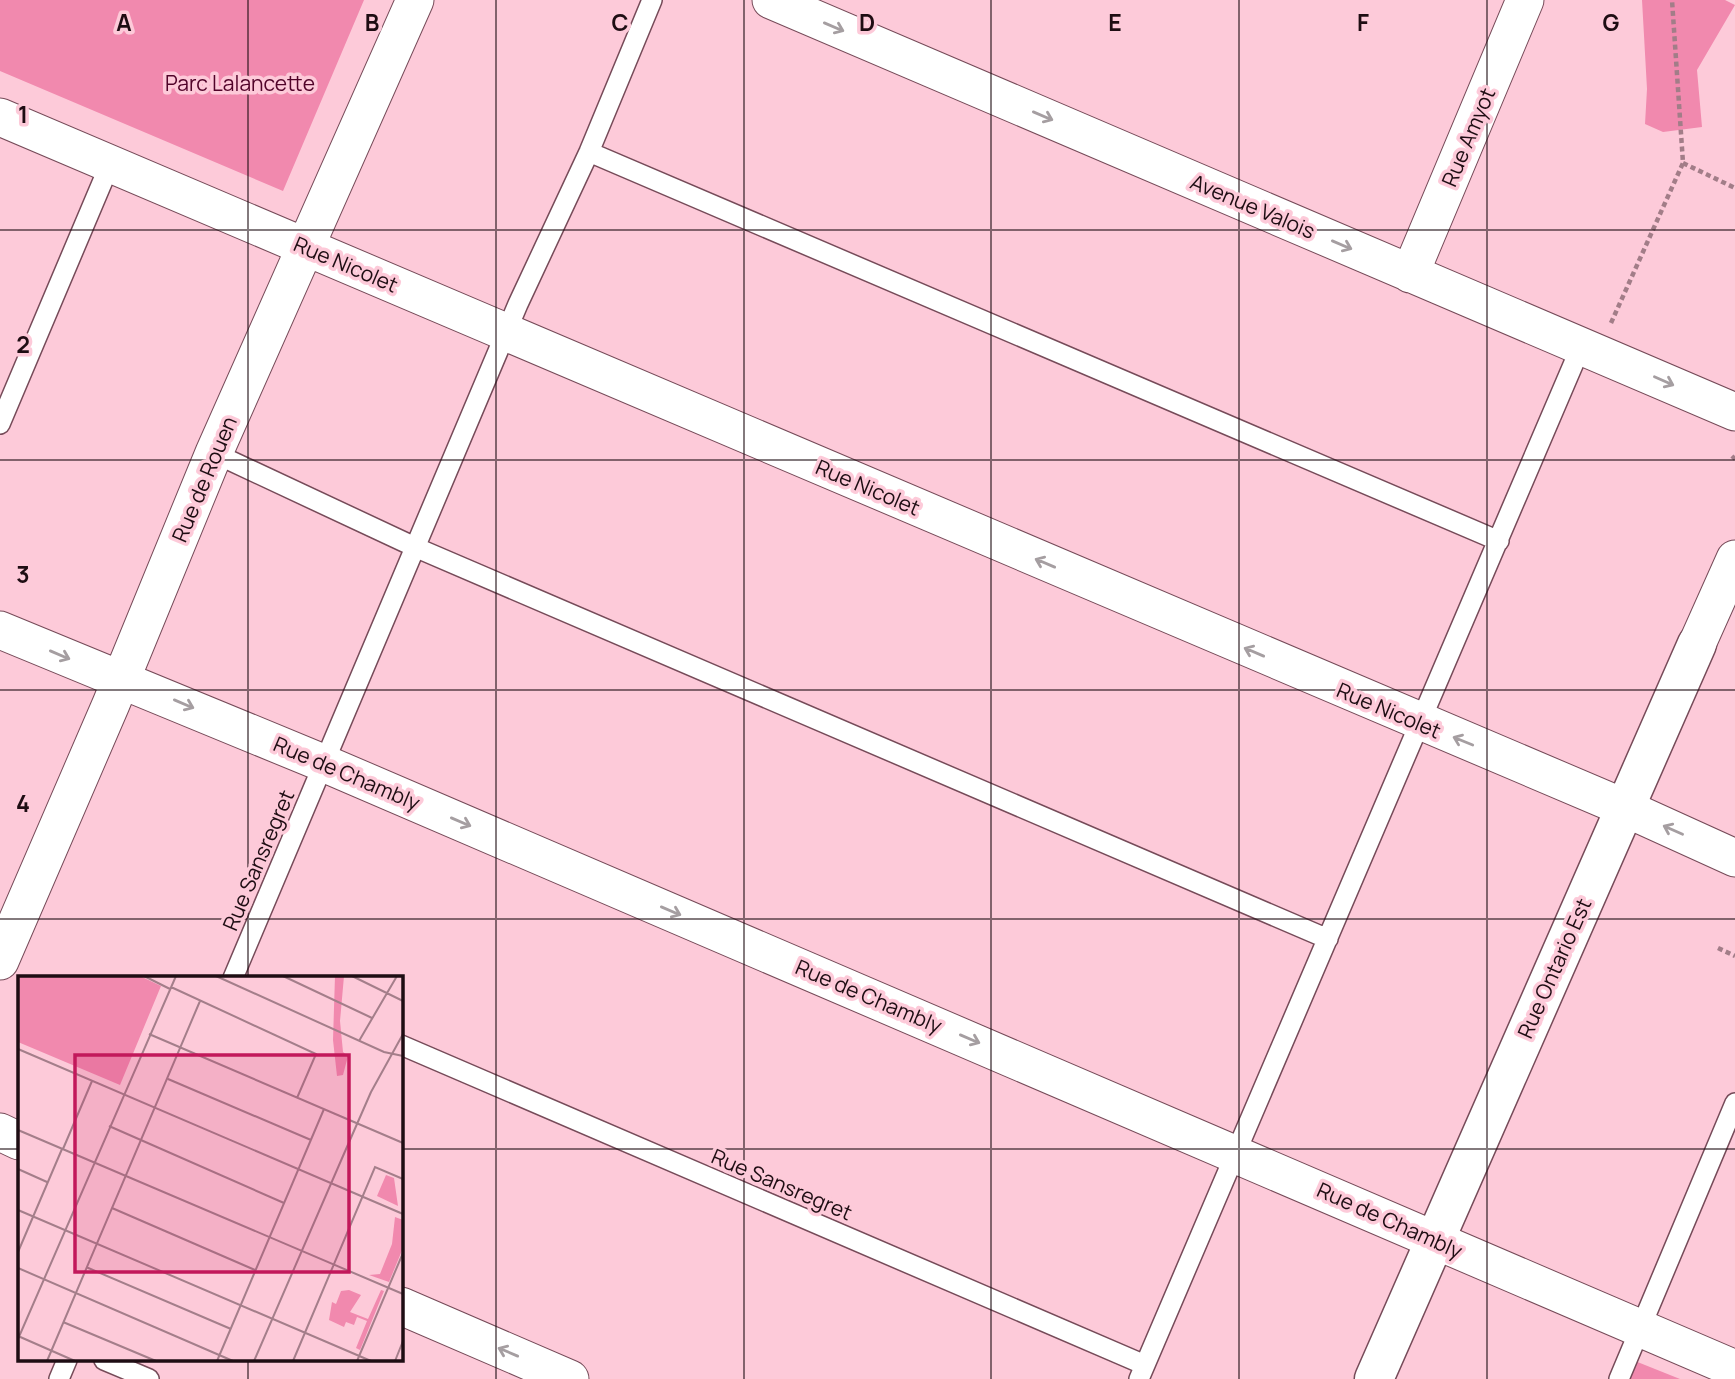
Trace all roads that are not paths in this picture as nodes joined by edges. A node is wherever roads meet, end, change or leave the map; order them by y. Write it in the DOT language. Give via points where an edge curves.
graph roads {
  1 [pos="415,0"];
  2 [pos="652,0"];
  3 [pos="771,0"];
  4 [pos="1525,0"];
  5 [pos="0,117"];
  6 [pos="589,152"];
  7 [pos="110,164"];
  8 [pos="304,247"];
  9 [pos="1410,274"];
  10 [pos="506,332"];
  11 [pos="1582,344"];
  12 [pos="1735,412"];
  13 [pos="0,424"];
  14 [pos="214,453"];
  15 [pos="1499,541"];
  16 [pos="417,548"];
  17 [pos="1735,559"];
  18 [pos="0,630"];
  19 [pos="1697,644"];
  20 [pos="121,679"];
  21 [pos="1420,723"];
  22 [pos="323,763"];
  23 [pos="1625,808"];
  24 [pos="1735,858"];
  25 [pos="1328,939"];
  26 [pos="0,961"];
  27 [pos="238,976"];
  28 [pos="402,1045"];
  29 [pos="1735,1103"];
  30 [pos="0,1132"];
  31 [pos="18,1141"];
  32 [pos="1234,1152"];
  33 [pos="1434,1239"];
  34 [pos="402,1306"];
  35 [pos="1640,1328"];
  36 [pos="66,1362"];
  37 [pos="109,1362"];
  38 [pos="1735,1369"];
  39 [pos="1142,1372"];
  40 [pos="59,1379"];
  41 [pos="149,1379"];
  42 [pos="570,1379"];
  43 [pos="1374,1379"];
  44 [pos="1619,1379"];
  1 -- 8 [label="street, Rue de Rouen"];
  2 -- 6 [label="lane, Rue Sansregret"];
  3 -- 9 [label="street, Avenue Valois, one-way"];
  4 -- 9 [label="street, Rue Amyot"];
  5 -- 7 [label="street, Rue Nicolet"];
  6 -- 10 [label="lane, Rue Sansregret"];
  6 -- 15 [label="lane"];
  7 -- 8 [label="street, Rue Nicolet"];
  7 -- 13 [label="lane"];
  8 -- 10 [label="street, Rue Nicolet"];
  8 -- 14 [label="street, Rue de Rouen"];
  9 -- 11 [label="street, Avenue Valois"];
  10 -- 16 [label="lane, Rue Sansregret"];
  21 -- 10 [label="street, Rue Nicolet, one-way"];
  11 -- 12 [label="street, Avenue Valois, one-way"];
  11 -- 15 [label="lane, Rue Sansregret"];
  14 -- 16 [label="lane"];
  14 -- 20 [label="street, Rue de Rouen"];
  15 -- 21 [label="lane, Rue Sansregret"];
  16 -- 22 [label="lane, Rue Sansregret"];
  16 -- 25 [label="lane"];
  17 -- 19 [label="street, Rue Ontario Est"];
  18 -- 20 [label="street, Rue de Chambly, one-way"];
  19 -- 23 [label="main road, Rue Ontario Est"];
  20 -- 22 [label="street, Rue de Chambly, one-way"];
  20 -- 26 [label="street, Rue de Rouen"];
  23 -- 21 [label="street, Rue Nicolet, one-way"];
  21 -- 25 [label="lane, Rue Sansregret"];
  22 -- 27 [label="lane, Rue Sansregret"];
  22 -- 32 [label="street, Rue de Chambly, one-way"];
  24 -- 23 [label="street, Rue Nicolet, one-way"];
  23 -- 33 [label="main road, Rue Ontario Est"];
  25 -- 32 [label="lane, Rue Sansregret"];
  28 -- 39 [label="lane, Rue Sansregret"];
  29 -- 35 [label="lane"];
  30 -- 31 [label="street"];
  32 -- 33 [label="street, Rue de Chambly"];
  32 -- 39 [label="lane, Rue Sansregret"];
  33 -- 35 [label="street, Rue de Chambly"];
  33 -- 43 [label="main road, Rue Ontario Est"];
  42 -- 34 [label="street, one-way"];
  35 -- 38 [label="street, Rue de Chambly"];
  35 -- 44 [label="lane"];
  36 -- 40 [label="lane"];
  37 -- 41 [label="lane"];
}
